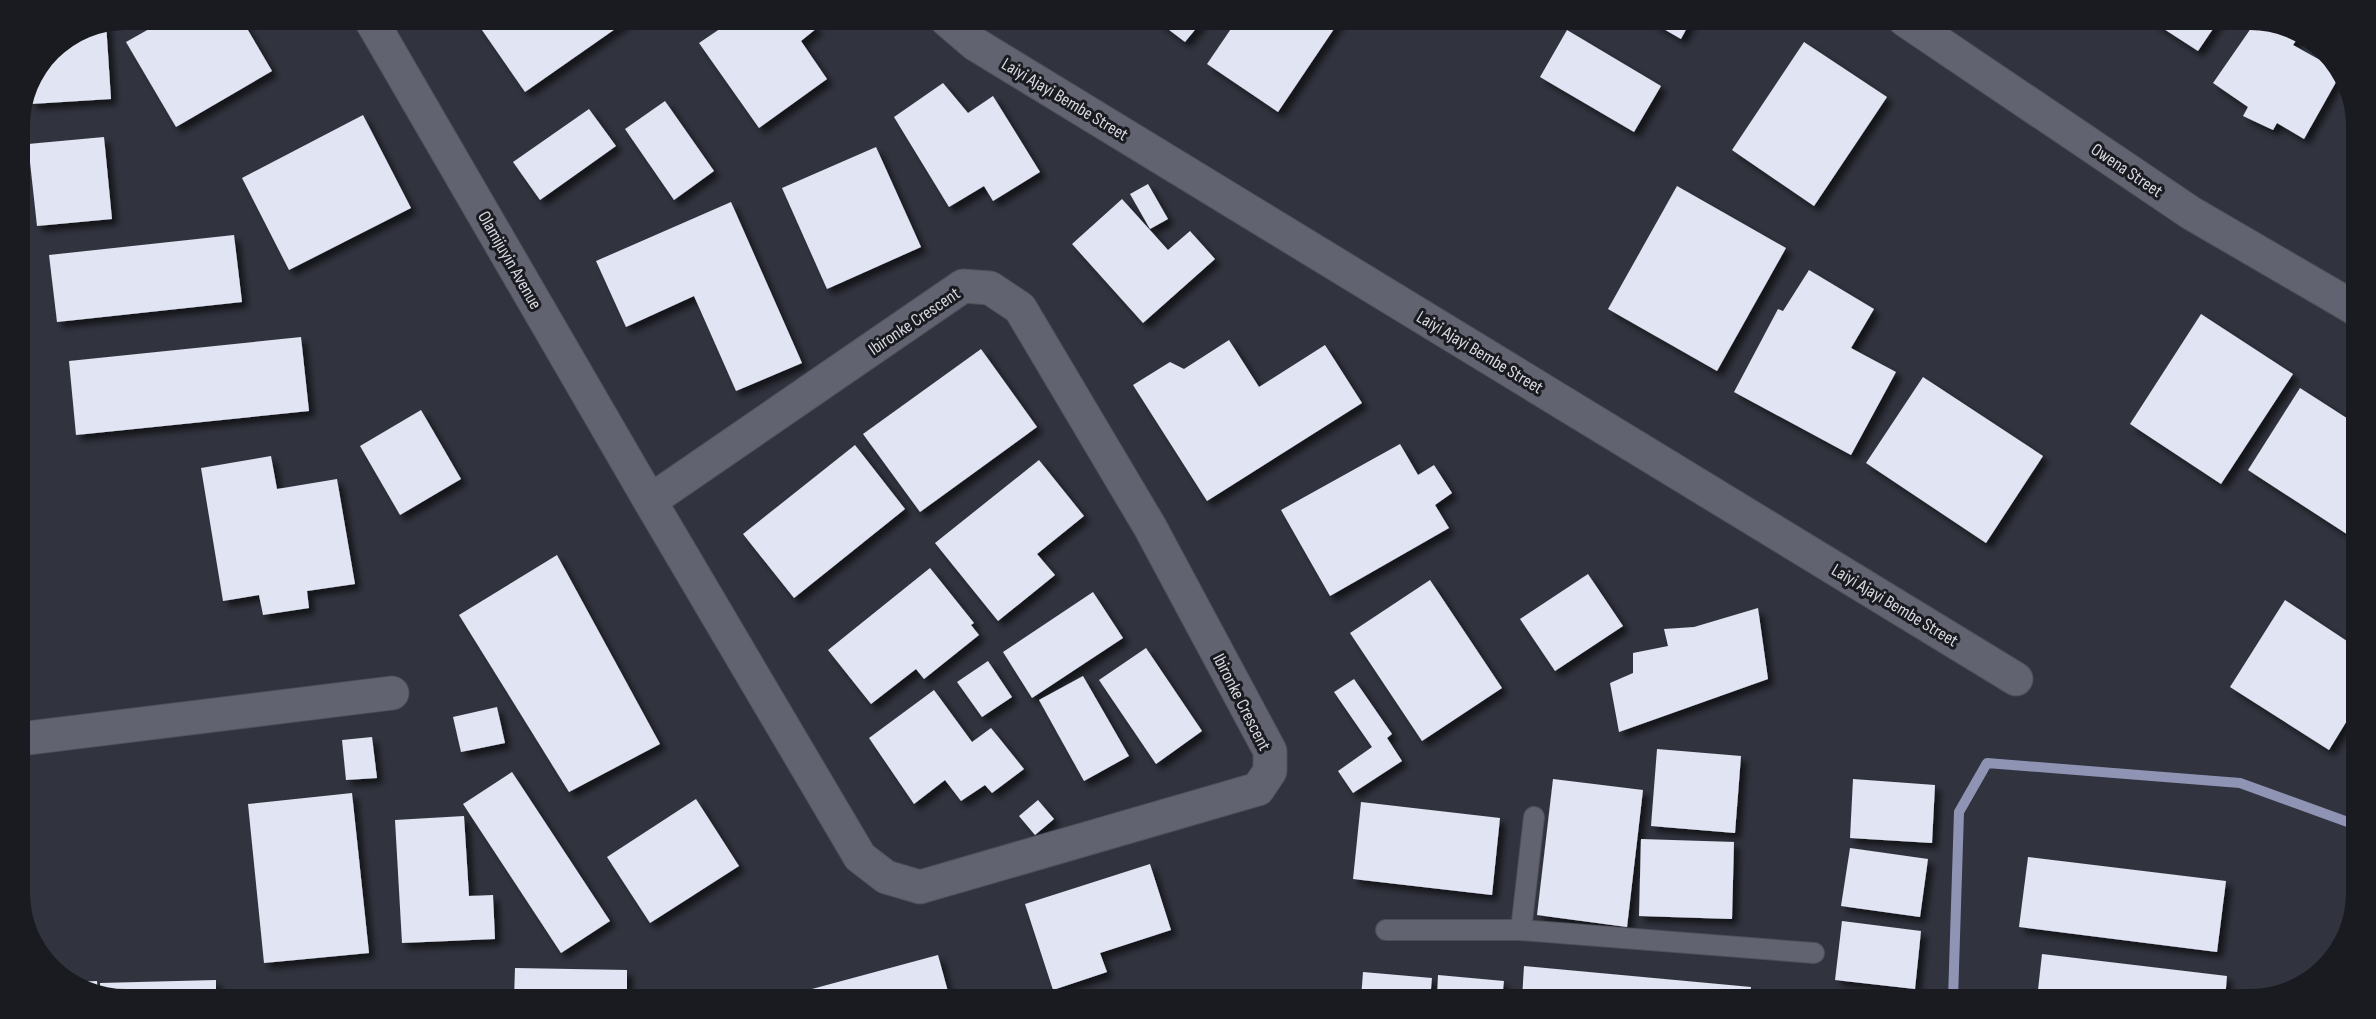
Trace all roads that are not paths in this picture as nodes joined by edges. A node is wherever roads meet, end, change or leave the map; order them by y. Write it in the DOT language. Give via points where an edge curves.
graph roads {
  1 [pos="377,30"];
  2 [pos="959,30"];
  3 [pos="1920,30"];
  4 [pos="2346,303"];
  5 [pos="650,501"];
  6 [pos="2016,679"];
  7 [pos="392,693"];
  8 [pos="30,738"];
  9 [pos="1534,817"];
  10 [pos="1386,930"];
  11 [pos="1521,930"];
  12 [pos="1814,953"];
  1 -- 5 [label="street, Olamijuyin Avenue"];
  2 -- 6 [label="street, Laiyi Ajayi Bembe Street" via="975,44"];
  3 -- 4 [label="street, Owena Street" via="2191,213"];
  5 -- 5 [label="street, Ibironke Crescent" via="860,857 886,877 920,887 1258,789 1270,771 1270,751 1150,527 1020,308 990,288 963,286"];
  7 -- 8 [label="street"];
  9 -- 11 [label="lane"];
  10 -- 11 [label="lane"];
  11 -- 12 [label="lane"];
}
